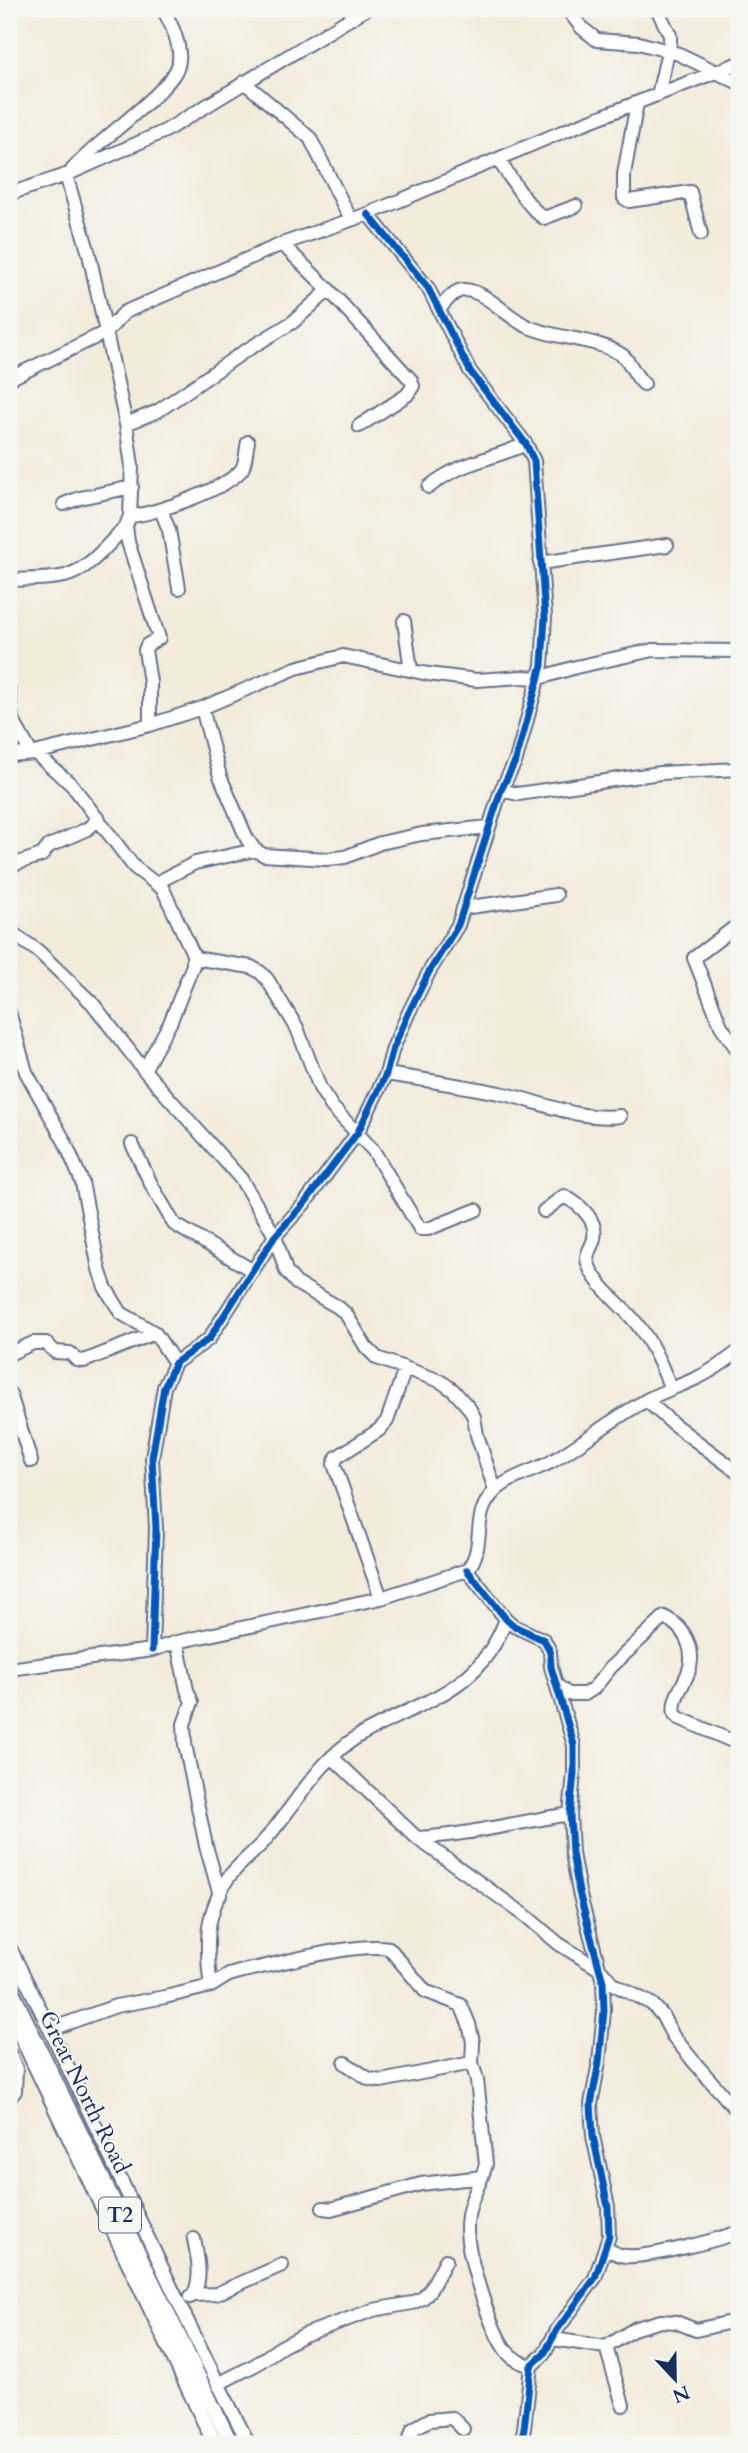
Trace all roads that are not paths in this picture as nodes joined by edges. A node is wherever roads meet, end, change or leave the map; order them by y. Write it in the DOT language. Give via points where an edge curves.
graph roads {
  1 [pos="163,9"];
  2 [pos="366,9"];
  3 [pos="567,9"];
  4 [pos="657,9"];
  5 [pos="669,52"];
  6 [pos="739,63"];
  7 [pos="716,72"];
  8 [pos="244,82"];
  9 [pos="739,83"];
  10 [pos="658,95"];
  11 [pos="636,103"];
  12 [pos="498,160"];
  13 [pos="69,173"];
  14 [pos="9,194"];
  15 [pos="576,206"];
  16 [pos="369,214"];
  17 [pos="351,220"];
  18 [pos="701,234"];
  19 [pos="282,244"];
  20 [pos="329,290"];
  21 [pos="440,308"];
  22 [pos="106,332"];
  23 [pos="9,379"];
  24 [pos="644,384"];
  25 [pos="126,424"];
  26 [pos="359,426"];
  27 [pos="248,442"];
  28 [pos="526,444"];
  29 [pos="132,486"];
  30 [pos="429,487"];
  31 [pos="64,504"];
  32 [pos="161,510"];
  33 [pos="128,521"];
  34 [pos="667,545"];
  35 [pos="540,563"];
  36 [pos="9,580"];
  37 [pos="179,588"];
  38 [pos="404,621"];
  39 [pos="739,651"];
  40 [pos="411,670"];
  41 [pos="539,678"];
  42 [pos="9,691"];
  43 [pos="202,708"];
  44 [pos="149,725"];
  45 [pos="33,753"];
  46 [pos="9,755"];
  47 [pos="739,769"];
  48 [pos="501,790"];
  49 [pos="99,819"];
  50 [pos="489,827"];
  51 [pos="255,850"];
  52 [pos="9,866"];
  53 [pos="156,883"];
  54 [pos="556,895"];
  55 [pos="463,908"];
  56 [pos="739,924"];
  57 [pos="9,930"];
  58 [pos="194,958"];
  59 [pos="9,1012"];
  60 [pos="739,1052"];
  61 [pos="14,1053"];
  62 [pos="144,1070"];
  63 [pos="386,1074"];
  64 [pos="620,1116"];
  65 [pos="358,1132"];
  66 [pos="132,1143"];
  67 [pos="476,1210"];
  68 [pos="544,1211"];
  69 [pos="275,1236"];
  70 [pos="253,1271"];
  71 [pos="155,1333"];
  72 [pos="739,1351"];
  73 [pos="9,1354"];
  74 [pos="175,1363"];
  75 [pos="405,1369"];
  76 [pos="671,1389"];
  77 [pos="9,1394"];
  78 [pos="646,1400"];
  79 [pos="31,1461"];
  80 [pos="739,1473"];
  81 [pos="495,1490"];
  82 [pos="467,1570"];
  83 [pos="382,1598"];
  84 [pos="506,1619"];
  85 [pos="177,1643"];
  86 [pos="152,1650"];
  87 [pos="9,1669"];
  88 [pos="558,1686"];
  89 [pos="739,1744"];
  90 [pos="332,1757"];
  91 [pos="570,1814"];
  92 [pos="417,1838"];
  93 [pos="220,1895"];
  94 [pos="9,1946"];
  95 [pos="601,1970"];
  96 [pos="9,1986"];
  97 [pos="211,1986"];
  98 [pos="9,2010"];
  99 [pos="51,2029"];
  100 [pos="14,2033"];
  101 [pos="9,2053"];
  102 [pos="345,2063"];
  103 [pos="472,2063"];
  104 [pos="9,2098"];
  105 [pos="739,2113"];
  106 [pos="482,2176"];
  107 [pos="323,2208"];
  108 [pos="739,2232"];
  109 [pos="194,2239"];
  110 [pos="606,2248"];
  111 [pos="446,2260"];
  112 [pos="282,2265"];
  113 [pos="194,2295"];
  114 [pos="180,2301"];
  115 [pos="731,2322"];
  116 [pos="553,2339"];
  117 [pos="607,2347"];
  118 [pos="531,2366"];
  119 [pos="218,2384"];
  120 [pos="623,2405"];
  121 [pos="463,2429"];
  122 [pos="739,2441"];
  123 [pos="215,2444"];
  124 [pos="231,2444"];
  125 [pos="249,2444"];
  126 [pos="408,2444"];
  127 [pos="520,2444"];
  128 [pos="733,2444"];
  1 -- 13 [label="street" via="178,47 174,74"];
  2 -- 8 [label="street"];
  3 -- 5 [label="street" via="597,40 627,41"];
  4 -- 5 [label="street" via="670,35"];
  5 -- 7 [label="street"];
  5 -- 10 [label="street"];
  6 -- 7 [label="street"];
  7 -- 9 [label="street"];
  7 -- 10 [label="street"];
  8 -- 13 [label="street" via="165,131"];
  8 -- 17 [label="street" via="310,138"];
  10 -- 11 [label="street"];
  11 -- 12 [label="street"];
  11 -- 18 [label="street" via="624,198 690,192"];
  12 -- 15 [label="street" via="520,195 544,218"];
  12 -- 16 [label="street"];
  13 -- 14 [label="street"];
  13 -- 22 [label="street"];
  16 -- 17 [label="street"];
  16 -- 21 [label="street"];
  17 -- 19 [label="street"];
  19 -- 20 [label="street"];
  19 -- 22 [label="street" via="125,312"];
  20 -- 25 [label="street" via="293,322 158,411"];
  20 -- 26 [label="street" via="413,386 407,395"];
  21 -- 24 [label="street" via="455,293 463,289 472,292 533,329 624,355"];
  21 -- 28 [label="street" via="470,371"];
  22 -- 23 [label="street"];
  22 -- 25 [label="street"];
  25 -- 29 [label="street"];
  27 -- 32 [label="street" via="244,466 233,478"];
  28 -- 30 [label="street" via="472,462"];
  28 -- 35 [label="street" via="536,475"];
  29 -- 31 [label="street"];
  29 -- 33 [label="street"];
  32 -- 33 [label="street"];
  32 -- 37 [label="street"];
  33 -- 36 [label="street" via="73,573"];
  33 -- 44 [label="street" via="128,542 159,638 145,650"];
  34 -- 35 [label="street"];
  35 -- 41 [label="street" via="545,617"];
  38 -- 40 [label="street"];
  39 -- 41 [label="street" via="653,650"];
  40 -- 41 [label="street" via="477,680"];
  40 -- 43 [label="street" via="343,656 296,668"];
  41 -- 48 [label="street" via="516,760"];
  42 -- 45 [label="street" via="12,719"];
  43 -- 44 [label="street"];
  43 -- 51 [label="street" via="220,776"];
  44 -- 45 [label="street"];
  45 -- 46 [label="street"];
  45 -- 49 [label="street" via="72,785"];
  47 -- 48 [label="street" via="660,773 518,793"];
  48 -- 50 [label="street"];
  49 -- 52 [label="street" via="49,846 42,855"];
  49 -- 53 [label="street" via="131,864"];
  50 -- 51 [label="street" via="380,843 345,858 271,857"];
  50 -- 55 [label="street"];
  51 -- 53 [label="street" via="195,863"];
  53 -- 58 [label="street" via="165,893"];
  54 -- 55 [label="street"];
  55 -- 63 [label="street" via="454,933 409,1012"];
  56 -- 60 [label="street" via="694,958 721,1026"];
  57 -- 62 [label="street" via="87,998"];
  58 -- 62 [label="street" via="170,1023"];
  58 -- 65 [label="street" via="260,972 292,1019 320,1088"];
  59 -- 61 [label="street"];
  61 -- 71 [label="street" via="76,1166 105,1287 121,1313"];
  62 -- 69 [label="street" via="242,1179"];
  63 -- 64 [label="street" via="505,1094 578,1115"];
  63 -- 65 [label="street"];
  65 -- 67 [label="street" via="419,1229"];
  65 -- 69 [label="street"];
  66 -- 70 [label="street" via="174,1224"];
  68 -- 76 [label="street" via="564,1196 586,1213 594,1235 588,1263 643,1332"];
  69 -- 70 [label="street"];
  69 -- 75 [label="street" via="286,1271 296,1283 346,1314 377,1358"];
  70 -- 74 [label="street" via="209,1339"];
  71 -- 73 [label="street" via="84,1362 70,1353 55,1352 46,1343 33,1343"];
  71 -- 74 [label="street"];
  72 -- 76 [label="street" via="700,1377"];
  74 -- 86 [label="street" via="164,1387 152,1458 156,1528"];
  75 -- 81 [label="street" via="440,1381 469,1408"];
  75 -- 83 [label="street" via="387,1421 337,1457 334,1464"];
  76 -- 78 [label="street"];
  77 -- 79 [label="street"];
  78 -- 80 [label="street"];
  78 -- 81 [label="street" via="541,1468"];
  81 -- 82 [label="street" via="478,1522 477,1552"];
  82 -- 83 [label="street"];
  82 -- 84 [label="street"];
  83 -- 85 [label="street"];
  84 -- 88 [label="street" via="544,1640"];
  84 -- 90 [label="street" via="499,1640 454,1688 358,1737"];
  85 -- 86 [label="street"];
  85 -- 93 [label="street" via="192,1702 184,1724 185,1744"];
  86 -- 87 [label="street"];
  88 -- 89 [label="street" via="568,1694 585,1694 664,1617 683,1632 692,1657 675,1714"];
  88 -- 91 [label="street" via="574,1745"];
  90 -- 92 [label="street"];
  90 -- 93 [label="street" via="227,1879"];
  91 -- 92 [label="street" via="474,1833"];
  91 -- 95 [label="street" via="579,1892"];
  92 -- 95 [label="street"];
  93 -- 97 [label="street" via="210,1918"];
  94 -- 99 [label="street"];
  95 -- 105 [label="street" via="613,1984 652,2004 673,2036"];
  95 -- 110 [label="street" via="604,2011 591,2104 608,2207"];
  96 -- 124 [label="main road, Great North Road / T2"];
  97 -- 99 [label="street" via="116,2006"];
  97 -- 103 [label="street" via="243,1971 339,1951 389,1948 425,1991 461,2004 471,2033"];
  98 -- 100 [label="main road, Great North Road / T2"];
  99 -- 114 [label="street"];
  100 -- 123 [label="main road, Great North Road / T2"];
  101 -- 104 [label="street" via="17,2075"];
  102 -- 103 [label="street" via="369,2079 381,2081"];
  103 -- 106 [label="street" via="483,2124 486,2164"];
  106 -- 107 [label="street" via="421,2184"];
  106 -- 118 [label="street" via="469,2204 468,2245 490,2321 507,2352"];
  108 -- 110 [label="street" via="650,2255 626,2256"];
  109 -- 113 [label="street" via="200,2270"];
  110 -- 116 [label="street" via="595,2278"];
  111 -- 119 [label="street" via="424,2298 373,2310 304,2335"];
  112 -- 113 [label="street" via="216,2294"];
  113 -- 114 [label="street"];
  114 -- 119 [label="street"];
  115 -- 117 [label="street" via="696,2330 661,2321 636,2328"];
  116 -- 117 [label="street"];
  116 -- 118 [label="street"];
  117 -- 120 [label="street"];
  118 -- 127 [label="street"];
  119 -- 125 [label="street"];
  121 -- 126 [label="street" via="452,2418 429,2420 412,2429"];
  122 -- 128 [label="street"];
}
